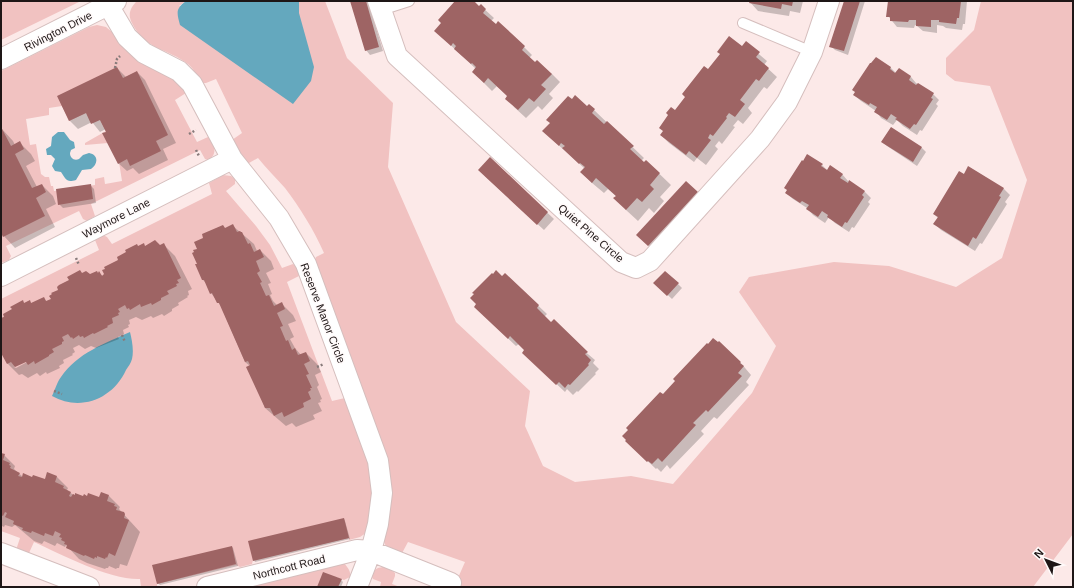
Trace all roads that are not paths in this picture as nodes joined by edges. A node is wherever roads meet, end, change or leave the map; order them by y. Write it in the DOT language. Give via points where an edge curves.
graph roads {
  1 [pos="409,1"];
  2 [pos="830,1"];
  3 [pos="112,3"];
  4 [pos="379,5"];
  5 [pos="743,23"];
  6 [pos="812,52"];
  7 [pos="1,60"];
  8 [pos="232,159"];
  9 [pos="1,276"];
  10 [pos="371,551"];
  11 [pos="1,553"];
  12 [pos="451,583"];
  13 [pos="89,587"];
  14 [pos="206,587"];
  15 [pos="357,587"];
  1 -- 4 [label="lane"];
  2 -- 6 [label="street, Quiet Pine Circle"];
  3 -- 7 [label="street, Rivington Drive"];
  3 -- 8 [label="street, Reserve Manor Circle" via="127,37 144,54 179,71 192,84"];
  4 -- 6 [label="street, Quiet Pine Circle" via="397,56 621,262 636,268 650,261 760,139 786,102"];
  5 -- 6 [label="lane"];
  8 -- 9 [label="street, Waymore Lane"];
  8 -- 10 [label="street, Reserve Manor Circle" via="279,218 306,264 378,462 382,492"];
  10 -- 12 [label="street"];
  10 -- 14 [label="street, Northcott Road" via="357,550"];
  10 -- 15 [label="street, Reserve Manor Circle"];
  11 -- 13 [label="street"];
}
